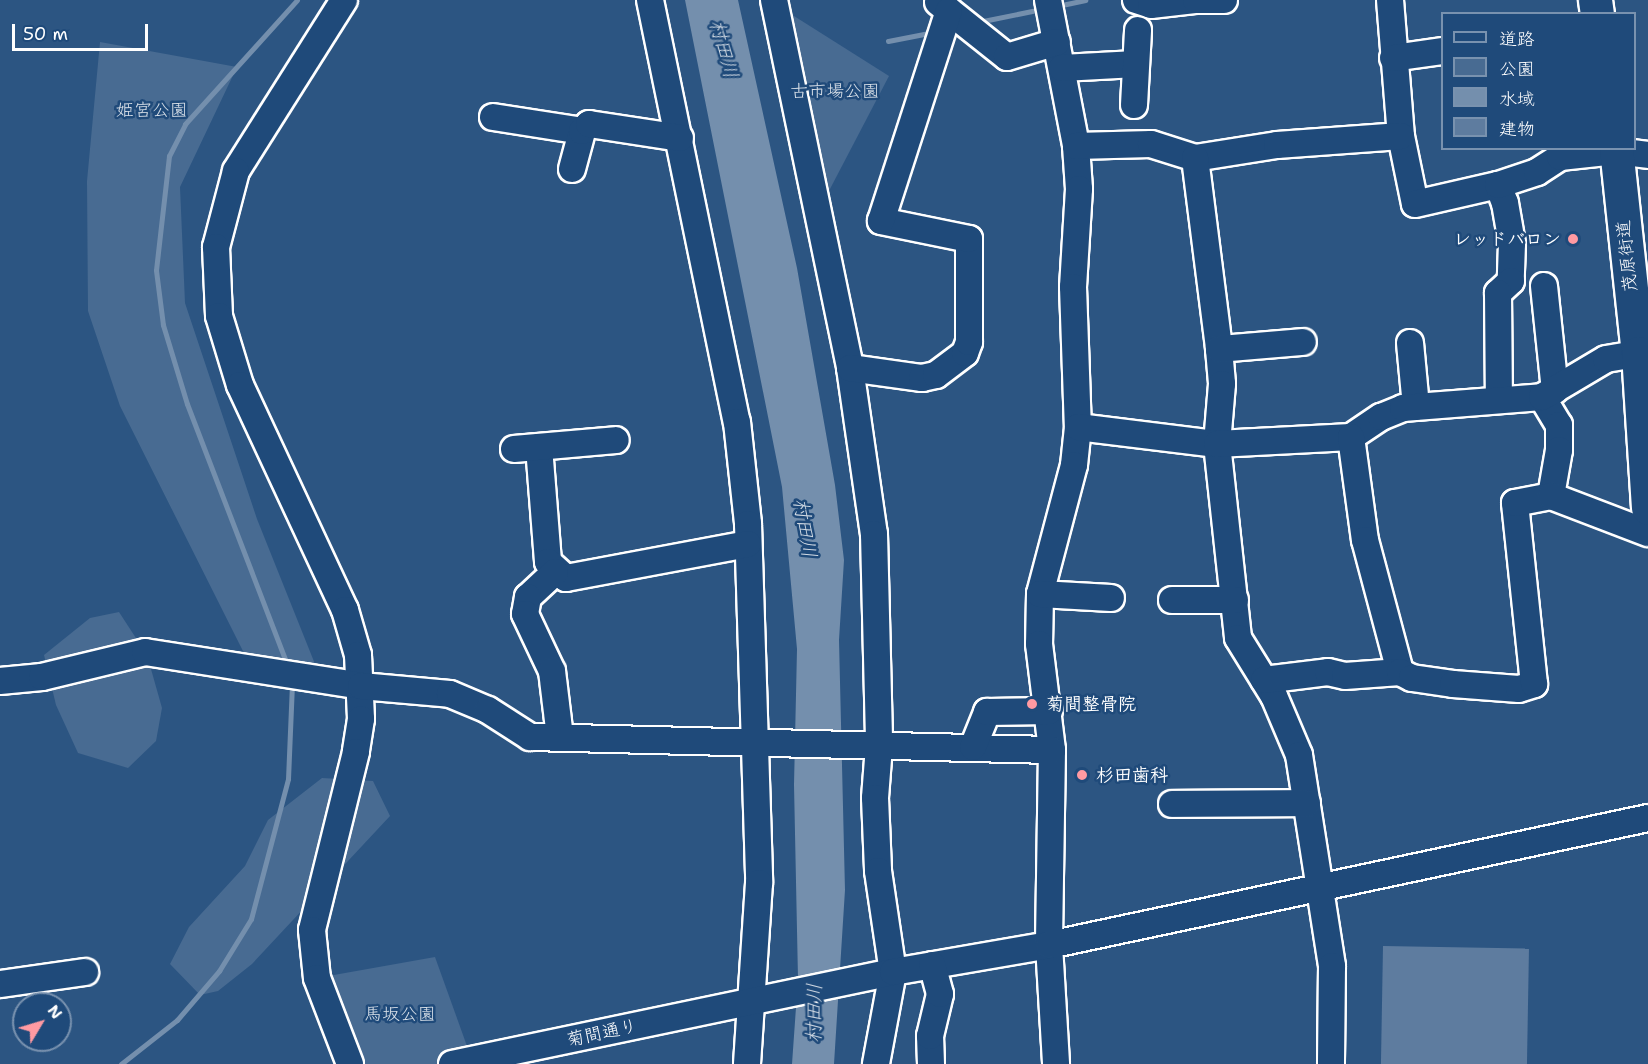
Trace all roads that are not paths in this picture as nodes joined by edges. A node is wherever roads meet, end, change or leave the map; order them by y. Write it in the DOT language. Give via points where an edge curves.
graph roads {
  1 [pos="344,0"];
  2 [pos="650,0"];
  3 [pos="774,0"];
  4 [pos="1048,0"];
  5 [pos="1137,0"];
  6 [pos="1196,0"];
  7 [pos="1224,0"];
  8 [pos="1389,0"];
  9 [pos="942,5"];
  10 [pos="1138,30"];
  11 [pos="1057,42"];
  12 [pos="1441,51"];
  13 [pos="1394,58"];
  14 [pos="1136,64"];
  15 [pos="1062,68"];
  16 [pos="1134,105"];
  17 [pos="493,117"];
  18 [pos="582,131"];
  19 [pos="1401,136"];
  20 [pos="680,138"];
  21 [pos="1076,146"];
  22 [pos="1630,152"];
  23 [pos="1196,158"];
  24 [pos="572,169"];
  25 [pos="1498,185"];
  26 [pos="1648,259"];
  27 [pos="1544,286"];
  28 [pos="1303,342"];
  29 [pos="1410,343"];
  30 [pos="1220,349"];
  31 [pos="1643,352"];
  32 [pos="850,368"];
  33 [pos="1549,393"];
  34 [pos="1499,399"];
  35 [pos="1416,407"];
  36 [pos="1078,426"];
  37 [pos="1351,438"];
  38 [pos="616,440"];
  39 [pos="1217,444"];
  40 [pos="1551,496"];
  41 [pos="1648,508"];
  42 [pos="1648,533"];
  43 [pos="748,544"];
  44 [pos="555,572"];
  45 [pos="1040,594"];
  46 [pos="1111,598"];
  47 [pos="1172,600"];
  48 [pos="1235,600"];
  49 [pos="1400,672"];
  50 [pos="1264,680"];
  51 [pos="0,681"];
  52 [pos="361,686"];
  53 [pos="1049,711"];
  54 [pos="560,737"];
  55 [pos="752,743"];
  56 [pos="879,746"];
  57 [pos="973,747"];
  58 [pos="1052,750"];
  59 [pos="1308,803"];
  60 [pos="1172,804"];
  61 [pos="1648,818"];
  62 [pos="1319,888"];
  63 [pos="1049,945"];
  64 [pos="932,965"];
  65 [pos="85,972"];
  66 [pos="893,972"];
  67 [pos="0,984"];
  68 [pos="751,1002"];
  69 [pos="350,1064"];
  70 [pos="452,1064"];
  71 [pos="747,1064"];
  72 [pos="876,1064"];
  73 [pos="931,1064"];
  74 [pos="1056,1064"];
  75 [pos="1331,1064"];
  1 -- 52 [label="street" via="236,171 216,248 219,316 227,349 345,610 358,655"];
  2 -- 20 [label="street"];
  3 -- 32 [label="street"];
  4 -- 11 [label="street"];
  5 -- 6 [label="street" via="1151,6"];
  6 -- 7 [label="street"];
  8 -- 13 [label="street"];
  9 -- 11 [label="street" via="1006,57"];
  9 -- 32 [label="street" via="881,221 969,239 969,342 965,354 936,375 922,378"];
  10 -- 14 [label="street"];
  11 -- 15 [label="street"];
  12 -- 13 [label="street"];
  13 -- 19 [label="street"];
  14 -- 15 [label="street"];
  14 -- 16 [label="street"];
  15 -- 21 [label="street"];
  17 -- 18 [label="street"];
  18 -- 20 [label="street" via="589,124"];
  18 -- 24 [label="street"];
  19 -- 23 [label="street" via="1277,146"];
  19 -- 25 [label="street" via="1414,204"];
  20 -- 43 [label="street" via="737,422"];
  21 -- 23 [label="street" via="1151,144"];
  21 -- 36 [label="street" via="1079,189 1073,287"];
  22 -- 25 [label="street" via="1560,157 1537,172"];
  22 -- 26 [label="main road, 茂原街道"];
  22 -- 31 [label="main road, 茂原街道"];
  23 -- 30 [label="street"];
  25 -- 34 [label="street" via="1512,243 1511,281 1498,293"];
  27 -- 33 [label="street"];
  28 -- 30 [label="street"];
  29 -- 35 [label="street"];
  30 -- 39 [label="street" via="1222,384"];
  31 -- 33 [label="street" via="1606,359"];
  31 -- 41 [label="main road, 茂原街道"];
  32 -- 56 [label="street" via="874,534"];
  33 -- 34 [label="street"];
  33 -- 40 [label="street" via="1559,425"];
  34 -- 35 [label="street"];
  35 -- 37 [label="street" via="1381,417"];
  36 -- 39 [label="street"];
  36 -- 45 [label="street" via="1074,465"];
  37 -- 39 [label="street"];
  37 -- 49 [label="street" via="1365,540"];
  38 -- 44 [label="street" via="526,448 548,562"];
  39 -- 48 [label="street"];
  40 -- 42 [label="street"];
  40 -- 49 [label="street" via="1515,503 1534,684 1519,688 1453,684 1412,678"];
  43 -- 44 [label="street" via="566,578"];
  43 -- 55 [label="street"];
  44 -- 54 [label="street" via="528,597 525,614 552,670"];
  45 -- 46 [label="street"];
  45 -- 53 [label="street" via="1039,644"];
  47 -- 48 [label="street"];
  48 -- 50 [label="street" via="1238,638"];
  49 -- 50 [label="street" via="1345,676 1328,672"];
  50 -- 59 [label="street" via="1299,755"];
  51 -- 52 [label="street" via="42,677 145,652"];
  52 -- 54 [label="street" via="450,694 488,710 530,737"];
  52 -- 69 [label="street" via="356,752 312,930 317,978"];
  53 -- 57 [label="street" via="987,712"];
  53 -- 58 [label="street"];
  54 -- 55 [label="street"];
  55 -- 56 [label="street"];
  55 -- 68 [label="street" via="759,883"];
  56 -- 57 [label="street"];
  56 -- 66 [label="street" via="874,798 878,872"];
  57 -- 58 [label="street"];
  58 -- 63 [label="street"];
  59 -- 60 [label="street"];
  59 -- 62 [label="street"];
  61 -- 62 [label="street, 菊間通り"];
  62 -- 63 [label="street, 菊間通り"];
  62 -- 75 [label="street" via="1332,966"];
  63 -- 64 [label="street, 菊間通り"];
  63 -- 74 [label="street"];
  64 -- 66 [label="street, 菊間通り"];
  64 -- 73 [label="street" via="940,994 930,1036"];
  65 -- 67 [label="street"];
  66 -- 68 [label="street, 菊間通り"];
  66 -- 72 [label="street"];
  68 -- 70 [label="street, 菊間通り"];
  68 -- 71 [label="street"];
}
